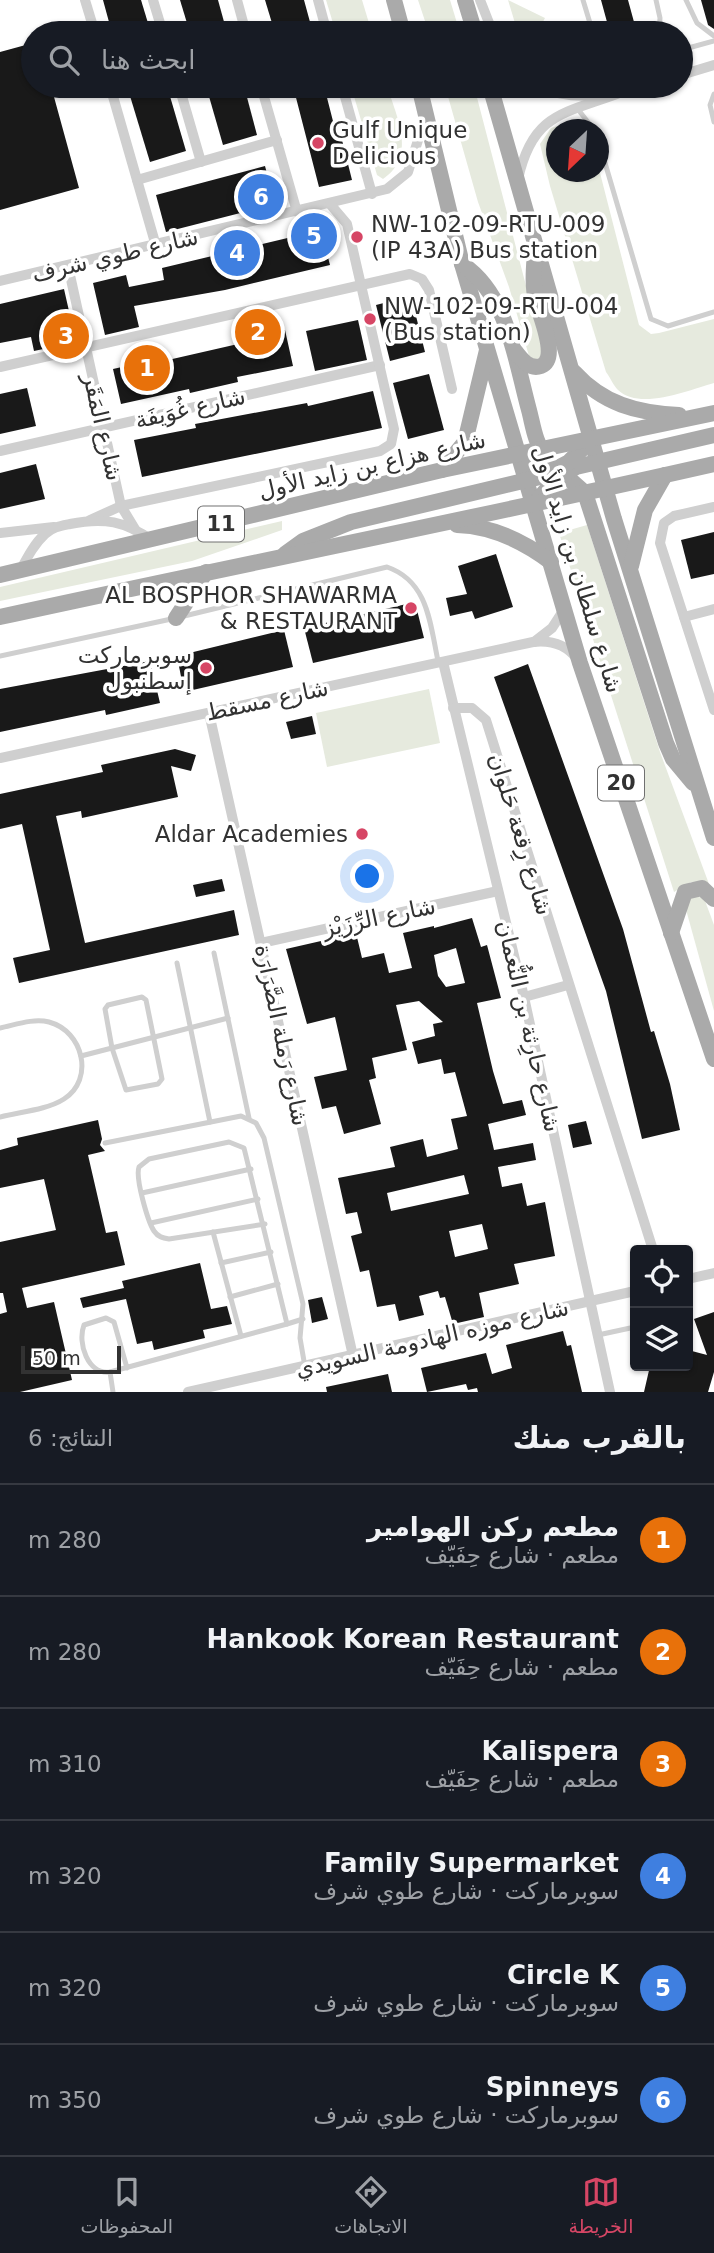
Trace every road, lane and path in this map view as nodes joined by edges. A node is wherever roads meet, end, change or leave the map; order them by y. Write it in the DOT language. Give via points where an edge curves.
graph roads {
  1 [pos="85,0"];
  2 [pos="153,0"];
  3 [pos="237,0"];
  4 [pos="318,0"];
  5 [pos="394,0"];
  6 [pos="465,0"];
  7 [pos="480,0"];
  8 [pos="583,0"];
  9 [pos="656,0"];
  10 [pos="687,0"];
  11 [pos="91,21"];
  12 [pos="159,21"];
  13 [pos="243,21"];
  14 [pos="324,21"];
  15 [pos="400,21"];
  16 [pos="471,21"];
  17 [pos="488,21"];
  18 [pos="589,21"];
  19 [pos="660,21"];
  20 [pos="714,39"];
  21 [pos="693,46"];
  22 [pos="714,65"];
  23 [pos="693,71"];
  24 [pos="714,94"];
  25 [pos="113,98"];
  26 [pos="182,98"];
  27 [pos="264,98"];
  28 [pos="345,98"];
  29 [pos="422,98"];
  30 [pos="494,98"];
  31 [pos="605,98"];
  32 [pos="577,108"];
  33 [pos="426,112"];
  34 [pos="586,119"];
  35 [pos="714,122"];
  36 [pos="276,140"];
  37 [pos="201,162"];
  38 [pos="609,176"];
  39 [pos="518,179"];
  40 [pos="137,180"];
  41 [pos="372,194"];
  42 [pos="356,198"];
  43 [pos="330,204"];
  44 [pos="297,212"];
  45 [pos="348,224"];
  46 [pos="536,241"];
  47 [pos="156,246"];
  48 [pos="462,264"];
  49 [pos="68,267"];
  50 [pos="0,281"];
  51 [pos="362,285"];
  52 [pos="714,312"];
  53 [pos="511,346"];
  54 [pos="85,347"];
  55 [pos="487,347"];
  56 [pos="380,365"];
  57 [pos="0,367"];
  58 [pos="572,370"];
  59 [pos="452,389"];
  60 [pos="706,415"];
  61 [pos="103,428"];
  62 [pos="714,435"];
  63 [pos="592,439"];
  64 [pos="541,450"];
  65 [pos="0,451"];
  66 [pos="519,455"];
  67 [pos="598,461"];
  68 [pos="714,464"];
  69 [pos="442,470"];
  70 [pos="562,471"];
  71 [pos="665,475"];
  72 [pos="527,481"];
  73 [pos="605,488"];
  74 [pos="585,493"];
  75 [pos="534,504"];
  76 [pos="121,506"];
  77 [pos="714,507"];
  78 [pos="90,520"];
  79 [pos="444,525"];
  80 [pos="54,527"];
  81 [pos="135,529"];
  82 [pos="0,533"];
  83 [pos="153,541"];
  84 [pos="282,557"];
  85 [pos="551,562"];
  86 [pos="631,568"];
  87 [pos="20,571"];
  88 [pos="206,572"];
  89 [pos="0,575"];
  90 [pos="565,608"];
  91 [pos="714,609"];
  92 [pos="0,617"];
  93 [pos="684,617"];
  94 [pos="176,618"];
  95 [pos="533,642"];
  96 [pos="0,656"];
  97 [pos="441,662"];
  98 [pos="580,663"];
  99 [pos="453,708"];
  100 [pos="714,710"];
  101 [pos="209,713"];
  102 [pos="0,758"];
  103 [pos="698,788"];
  104 [pos="714,838"];
  105 [pos="498,891"];
  106 [pos="714,899"];
  107 [pos="671,933"];
  108 [pos="261,943"];
  109 [pos="214,953"];
  110 [pos="177,963"];
  111 [pos="568,985"];
  112 [pos="524,997"];
  113 [pos="228,1018"];
  114 [pos="192,1027"];
  115 [pos="0,1028"];
  116 [pos="155,1037"];
  117 [pos="112,1048"];
  118 [pos="81,1056"];
  119 [pos="714,1059"];
  120 [pos="0,1117"];
  121 [pos="249,1118"];
  122 [pos="210,1122"];
  123 [pos="105,1143"];
  124 [pos="251,1169"];
  125 [pos="142,1193"];
  126 [pos="258,1199"];
  127 [pos="151,1223"];
  128 [pos="265,1224"];
  129 [pos="213,1232"];
  130 [pos="651,1245"];
  131 [pos="271,1252"];
  132 [pos="222,1264"];
  133 [pos="714,1273"];
  134 [pos="693,1278"];
  135 [pos="278,1284"];
  136 [pos="630,1292"];
  137 [pos="230,1297"];
  138 [pos="590,1301"];
  139 [pos="303,1319"];
  140 [pos="287,1324"];
  141 [pos="630,1328"];
  142 [pos="598,1335"];
  143 [pos="241,1336"];
  144 [pos="353,1356"];
  145 [pos="305,1367"];
  146 [pos="127,1368"];
  147 [pos="110,1372"];
  148 [pos="113,1392"];
  149 [pos="188,1392"];
  150 [pos="610,1392"];
  1 -- 11 [label="street"];
  2 -- 12 [label="street"];
  3 -- 13 [label="street"];
  4 -- 14 [label="street"];
  5 -- 15 [label="main road"];
  6 -- 16 [label="main road"];
  7 -- 17 [label="street"];
  8 -- 18 [label="lane"];
  9 -- 19 [label="lane"];
  10 -- 20 [label="lane" via="697,23"];
  20 -- 21 [label="lane"];
  22 -- 23 [label="street"];
  24 -- 35 [label="lane" via="710,105"];
  25 -- 40 [label="street"];
  26 -- 37 [label="street"];
  27 -- 36 [label="street"];
  28 -- 41 [label="street"];
  29 -- 33 [label="main road, شارع سلطان بن زايد الأول / 20"];
  30 -- 39 [label="main road"];
  31 -- 32 [label="street"];
  32 -- 34 [label="lane"];
  32 -- 39 [label="street" via="537,130"];
  33 -- 41 [label="street, شارع طوي شرف" via="408,172 398,183"];
  33 -- 48 [label="main road, شارع سلطان بن زايد الأول / 20"];
  36 -- 37 [label="street"];
  36 -- 44 [label="street"];
  37 -- 40 [label="street"];
  38 -- 52 [label="lane" via="651,319 668,326"];
  39 -- 46 [label="main road"];
  40 -- 47 [label="street"];
  41 -- 42 [label="street, شارع طوي شرف"];
  42 -- 43 [label="street, شارع طوي شرف"];
  42 -- 45 [label="street"];
  43 -- 44 [label="street, شارع طوي شرف"];
  43 -- 45 [label="street"];
  44 -- 47 [label="street, شارع طوي شرف"];
  45 -- 51 [label="street"];
  46 -- 53 [label="main road" via="535,300 549,358 540,366 528,365"];
  46 -- 58 [label="main road"];
  47 -- 49 [label="street, شارع طوي شرف"];
  48 -- 53 [label="main road" via="492,293"];
  48 -- 55 [label="main road, شارع سلطان بن زايد الأول / 20"];
  49 -- 50 [label="street, شارع طوي شرف"];
  49 -- 54 [label="street, شارع المَقَر"];
  51 -- 54 [label="street"];
  51 -- 56 [label="street"];
  51 -- 59 [label="street" via="410,274 422,279 429,290"];
  53 -- 64 [label="main road"];
  54 -- 57 [label="street"];
  54 -- 61 [label="street, شارع المَقَر"];
  55 -- 66 [label="main road, شارع سلطان بن زايد الأول / 20"];
  55 -- 69 [label="main road" via="465,442"];
  56 -- 61 [label="street, شارع غُوَيفَة"];
  56 -- 76 [label="street" via="394,429 386,448"];
  58 -- 60 [label="main road" via="615,404 650,413"];
  58 -- 63 [label="main road"];
  60 -- 63 [label="main road, شارع هزاع بن زايد الأول / 11"];
  61 -- 65 [label="street, شارع غُوَيفَة"];
  61 -- 76 [label="street, شارع المَقَر"];
  62 -- 67 [label="main road"];
  63 -- 64 [label="main road, شارع هزاع بن زايد الأول / 11"];
  63 -- 67 [label="main road"];
  63 -- 70 [label="main road"];
  64 -- 66 [label="main road, شارع هزاع بن زايد الأول / 11"];
  64 -- 70 [label="main road"];
  66 -- 69 [label="main road, شارع هزاع بن زايد الأول / 11"];
  66 -- 70 [label="main road"];
  66 -- 72 [label="main road, شارع سلطان بن زايد الأول / 20"];
  67 -- 70 [label="main road"];
  67 -- 73 [label="main road"];
  68 -- 71 [label="main road, 11"];
  69 -- 83 [label="main road, شارع هزاع بن زايد الأول / 11"];
  70 -- 72 [label="main road"];
  70 -- 73 [label="main road"];
  70 -- 74 [label="main road"];
  70 -- 75 [label="main road"];
  71 -- 73 [label="main road, 11"];
  71 -- 86 [label="main road" via="642,519"];
  72 -- 75 [label="main road, شارع سلطان بن زايد الأول / 20"];
  72 -- 84 [label="main road" via="351,522 303,541"];
  73 -- 74 [label="main road, 11"];
  73 -- 86 [label="main road"];
  74 -- 75 [label="main road, 11"];
  74 -- 103 [label="main road" via="666,743 673,759"];
  75 -- 79 [label="main road, 11"];
  75 -- 85 [label="main road, شارع سلطان بن زايد الأول / 20"];
  76 -- 78 [label="street"];
  76 -- 81 [label="street, شارع المَقَر"];
  77 -- 93 [label="street" via="674,516 660,531"];
  78 -- 80 [label="street"];
  78 -- 81 [label="street" via="114,520"];
  79 -- 84 [label="main road, 11"];
  79 -- 85 [label="main road" via="491,530"];
  80 -- 82 [label="street"];
  80 -- 87 [label="street"];
  81 -- 83 [label="street"];
  83 -- 87 [label="main road, شارع هزاع بن زايد الأول / 11"];
  84 -- 88 [label="main road, 11"];
  85 -- 90 [label="main road, شارع سلطان بن زايد الأول / 20"];
  86 -- 103 [label="main road"];
  87 -- 89 [label="main road, شارع هزاع بن زايد الأول / 11"];
  88 -- 92 [label="main road, 11"];
  88 -- 94 [label="main road"];
  90 -- 95 [label="street" via="552,628"];
  90 -- 98 [label="main road, شارع سلطان بن زايد الأول / 20"];
  91 -- 93 [label="street"];
  93 -- 100 [label="street"];
  94 -- 96 [label="lane"];
  94 -- 97 [label="lane" via="387,567 410,578 420,593"];
  95 -- 97 [label="street, شارع مسقط"];
  95 -- 98 [label="street, شارع مسقط" via="565,647"];
  97 -- 99 [label="street, شارع حارِثة بن النُّعمان"];
  97 -- 101 [label="street, شارع مسقط"];
  98 -- 107 [label="main road, شارع سلطان بن زايد الأول / 20"];
  99 -- 105 [label="street, شارع حارِثة بن النُّعمان"];
  99 -- 111 [label="street, شارع رِقعة حَلوان" via="472,708 486,720"];
  101 -- 102 [label="street, شارع مسقط"];
  101 -- 108 [label="street, شارع رَملة الصَّرَارَة"];
  103 -- 104 [label="main road"];
  105 -- 108 [label="street, شارع الرِّزَيْز"];
  105 -- 112 [label="street, شارع حارِثة بن النُّعمان"];
  106 -- 107 [label="main road" via="702,888 685,892"];
  107 -- 119 [label="main road, شارع سلطان بن زايد الأول / 20"];
  108 -- 144 [label="street, شارع رَملة الصَّرَارَة"];
  109 -- 113 [label="lane"];
  110 -- 114 [label="lane"];
  111 -- 112 [label="street"];
  111 -- 130 [label="street, شارع رِقعة حَلوان"];
  112 -- 138 [label="street, شارع حارِثة بن النُّعمان"];
  113 -- 114 [label="lane"];
  113 -- 121 [label="lane"];
  114 -- 116 [label="lane"];
  114 -- 122 [label="lane"];
  115 -- 118 [label="lane" via="35,1021 52,1023 72,1037"];
  116 -- 117 [label="lane"];
  116 -- 117 [label="lane" via="142,997 108,1005"];
  116 -- 117 [label="lane" via="162,1079 158,1084 126,1090"];
  117 -- 118 [label="lane"];
  118 -- 120 [label="lane" via="81,1076 67,1097"];
  121 -- 122 [label="lane"];
  121 -- 139 [label="lane" via="262,1129"];
  122 -- 123 [label="lane"];
  124 -- 125 [label="lane"];
  124 -- 125 [label="lane" via="246,1151 233,1142 162,1156 145,1160 139,1167"];
  124 -- 126 [label="lane"];
  125 -- 127 [label="lane"];
  126 -- 127 [label="lane"];
  126 -- 128 [label="lane"];
  127 -- 129 [label="lane" via="155,1233 164,1238"];
  128 -- 129 [label="lane"];
  128 -- 131 [label="lane"];
  129 -- 132 [label="lane"];
  131 -- 132 [label="lane"];
  131 -- 135 [label="lane"];
  132 -- 137 [label="lane"];
  133 -- 134 [label="street"];
  135 -- 137 [label="lane"];
  135 -- 140 [label="lane"];
  136 -- 138 [label="street, شارع موزه الهادومة السويدي"];
  137 -- 143 [label="lane"];
  138 -- 142 [label="street, شارع حارِثة بن النُّعمان"];
  138 -- 144 [label="street, شارع موزه الهادومة السويدي"];
  139 -- 140 [label="lane"];
  139 -- 145 [label="lane" via="300,1338"];
  140 -- 143 [label="lane"];
  141 -- 142 [label="lane"];
  142 -- 150 [label="street, شارع حارِثة بن النُّعمان"];
  143 -- 146 [label="lane"];
  144 -- 145 [label="street, شارع موزه الهادومة السويدي"];
  145 -- 149 [label="street, شارع موزه الهادومة السويدي"];
  146 -- 147 [label="lane"];
  146 -- 147 [label="lane" via="114,1322 106,1318 90,1321 81,1332 89,1363 100,1373"];
  147 -- 148 [label="lane"];
}
